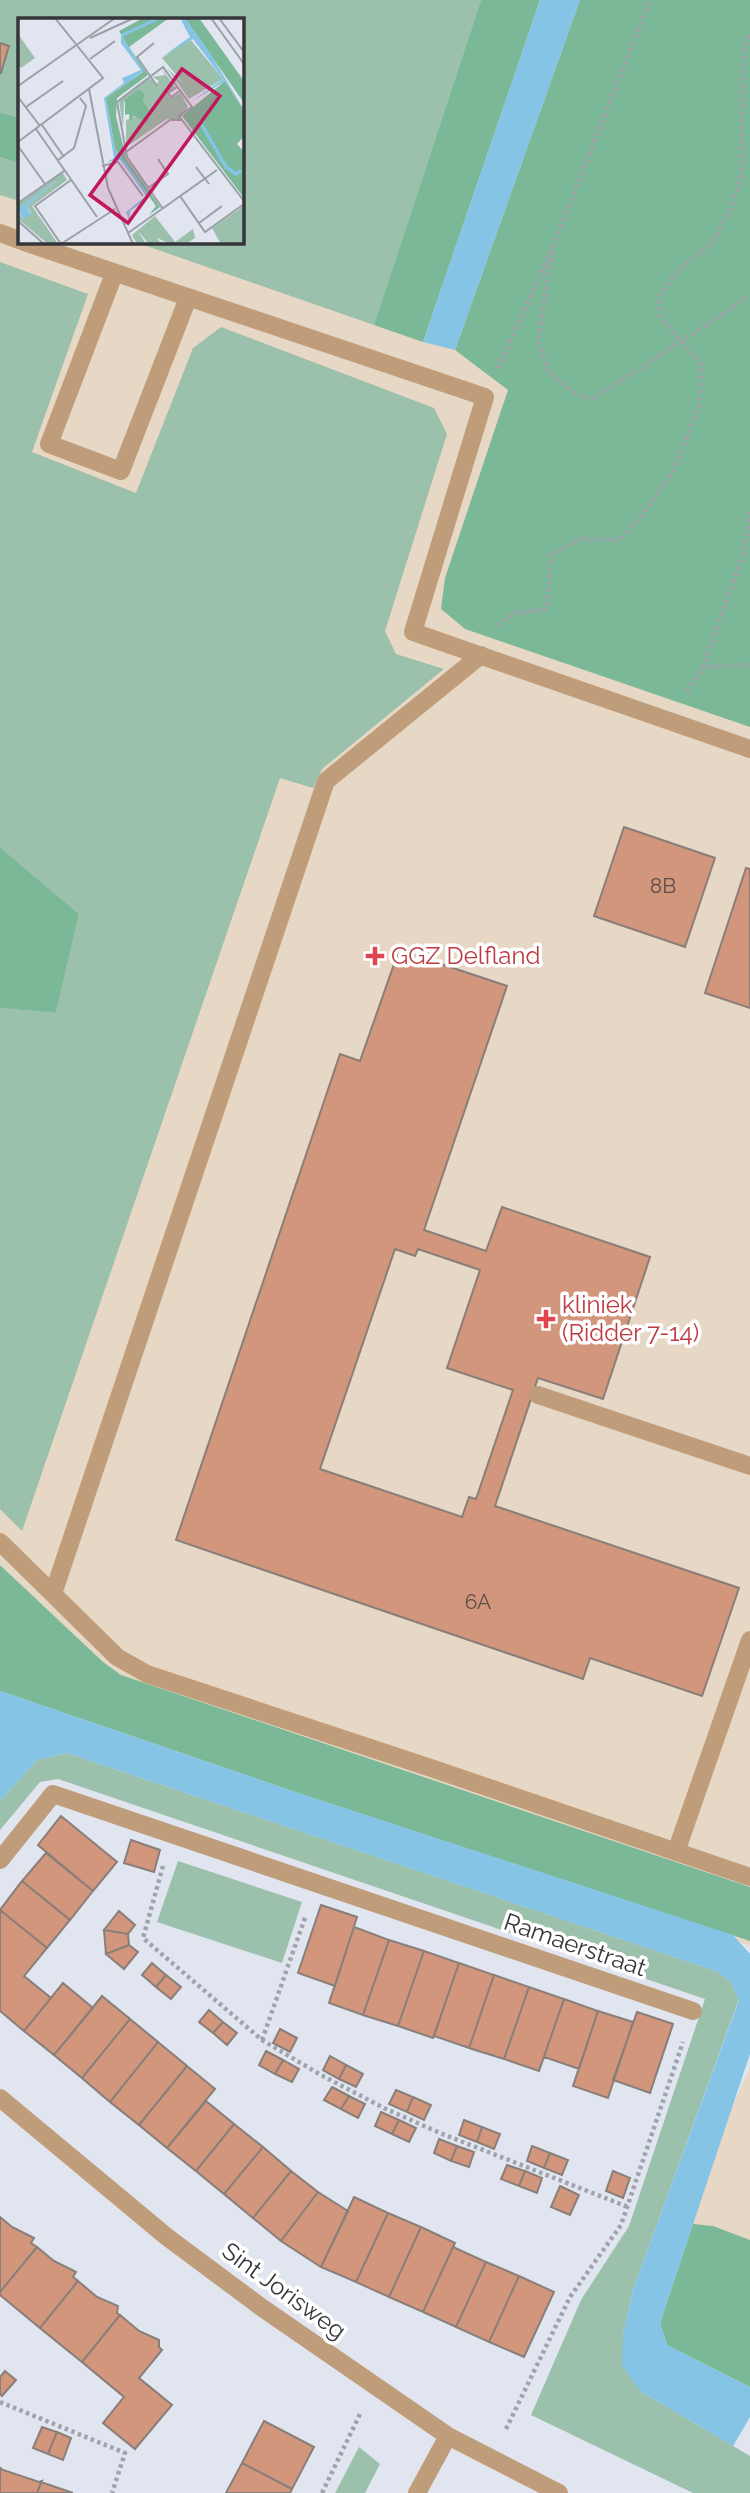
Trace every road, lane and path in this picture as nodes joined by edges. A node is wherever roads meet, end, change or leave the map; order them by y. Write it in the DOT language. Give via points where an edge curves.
graph roads {
  1 [pos="650,0"];
  2 [pos="750,32"];
  3 [pos="0,233"];
  4 [pos="18,240"];
  5 [pos="28,243"];
  6 [pos="554,244"];
  7 [pos="114,274"];
  8 [pos="188,298"];
  9 [pos="749,298"];
  10 [pos="681,341"];
  11 [pos="485,397"];
  12 [pos="750,509"];
  13 [pos="750,547"];
  14 [pos="744,552"];
  15 [pos="481,655"];
  16 [pos="750,665"];
  17 [pos="703,667"];
  18 [pos="670,721"];
  19 [pos="750,749"];
  20 [pos="538,1395"];
  21 [pos="750,1466"];
  22 [pos="0,1542"];
  23 [pos="53,1594"];
  24 [pos="750,1640"];
  25 [pos="172,1835"];
  26 [pos="676,1852"];
  27 [pos="0,1860"];
  28 [pos="750,1877"];
  29 [pos="317,1884"];
  30 [pos="693,2011"];
  31 [pos="262,2040"];
  32 [pos="0,2098"];
  33 [pos="628,2207"];
  34 [pos="374,2385"];
  35 [pos="0,2402"];
  36 [pos="448,2436"];
  37 [pos="491,2458"];
  38 [pos="112,2493"];
  39 [pos="322,2493"];
  40 [pos="417,2493"];
  41 [pos="559,2493"];
  1 -- 6 [label="path"];
  2 -- 10 [label="path" via="743,55 741,178 730,211 710,244 675,274 659,298 661,318"];
  3 -- 4 [label="street"];
  5 -- 7 [label="street"];
  6 -- 10 [label="path" via="538,342 549,373 577,395 593,399"];
  6 -- 11 [label="path"];
  7 -- 8 [label="street"];
  7 -- 8 [label="street" via="49,444 121,471"];
  8 -- 11 [label="street"];
  9 -- 10 [label="path"];
  10 -- 15 [label="path" via="701,363 699,407 673,472 619,541 582,540 551,554 547,609 517,612 497,626"];
  11 -- 15 [label="street" via="413,632"];
  12 -- 14 [label="path"];
  13 -- 14 [label="path"];
  14 -- 17 [label="path"];
  15 -- 18 [label="street"];
  15 -- 23 [label="street" via="326,781"];
  16 -- 17 [label="path"];
  17 -- 18 [label="path"];
  18 -- 19 [label="street"];
  20 -- 21 [label="street"];
  22 -- 23 [label="street"];
  23 -- 26 [label="street" via="117,1657 147,1674"];
  24 -- 26 [label="street"];
  25 -- 27 [label="street, Ramaerstraat" via="53,1794"];
  25 -- 29 [label="street, Ramaerstraat"];
  25 -- 31 [label="path" via="143,1938"];
  26 -- 28 [label="street"];
  29 -- 30 [label="street, Ramaerstraat"];
  29 -- 31 [label="path"];
  30 -- 33 [label="path"];
  31 -- 33 [label="path" via="397,2114"];
  32 -- 34 [label="street, Sint Jorisweg" via="167,2237"];
  33 -- 37 [label="path" via="621,2225 570,2297"];
  34 -- 36 [label="street, Sint Jorisweg"];
  34 -- 39 [label="path"];
  35 -- 38 [label="path" via="125,2453"];
  36 -- 37 [label="street, Sint Jorisweg"];
  36 -- 40 [label="street"];
  37 -- 41 [label="street, Sint Jorisweg"];
}
